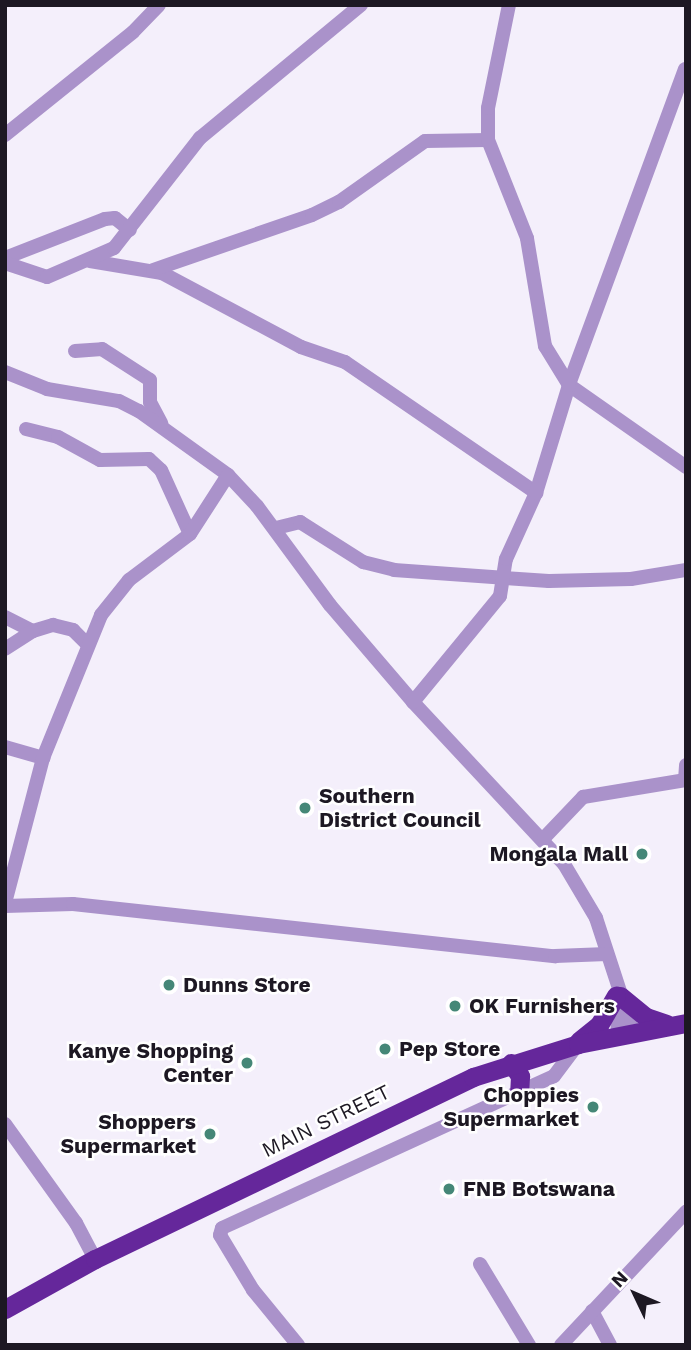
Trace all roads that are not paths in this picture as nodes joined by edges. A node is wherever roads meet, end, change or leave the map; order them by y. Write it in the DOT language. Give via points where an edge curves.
graph roads {
  1 [pos="159,5"];
  2 [pos="361,5"];
  3 [pos="509,5"];
  4 [pos="685,69"];
  5 [pos="5,135"];
  6 [pos="488,140"];
  7 [pos="130,230"];
  8 [pos="5,260"];
  9 [pos="90,261"];
  10 [pos="153,270"];
  11 [pos="75,351"];
  12 [pos="5,372"];
  13 [pos="569,385"];
  14 [pos="163,427"];
  15 [pos="26,429"];
  16 [pos="686,467"];
  17 [pos="228,475"];
  18 [pos="536,493"];
  19 [pos="276,528"];
  20 [pos="190,534"];
  21 [pos="686,570"];
  22 [pos="501,579"];
  23 [pos="5,617"];
  24 [pos="33,631"];
  25 [pos="87,643"];
  26 [pos="5,649"];
  27 [pos="413,702"];
  28 [pos="5,747"];
  29 [pos="43,758"];
  30 [pos="686,765"];
  31 [pos="685,780"];
  32 [pos="544,838"];
  33 [pos="5,904"];
  34 [pos="607,954"];
  35 [pos="618,993"];
  36 [pos="678,1024"];
  37 [pos="626,1032"];
  38 [pos="572,1046"];
  39 [pos="511,1063"];
  40 [pos="519,1093"];
  41 [pos="5,1124"];
  42 [pos="686,1212"];
  43 [pos="95,1259"];
  44 [pos="480,1264"];
  45 [pos="5,1310"];
  46 [pos="592,1311"];
  47 [pos="298,1345"];
  48 [pos="529,1345"];
  49 [pos="561,1345"];
  50 [pos="610,1345"];
  1 -- 5 [label="street" via="133,32"];
  2 -- 7 [label="street" via="200,138"];
  3 -- 6 [label="street" via="488,108"];
  4 -- 13 [label="street"];
  6 -- 10 [label="street" via="425,141 330,206"];
  6 -- 13 [label="street" via="527,238 545,346"];
  7 -- 8 [label="street" via="115,218 105,219"];
  7 -- 9 [label="street" via="114,248"];
  8 -- 9 [label="street" via="40,277"];
  9 -- 10 [label="street"];
  10 -- 18 [label="street" via="228,305 301,347 345,362"];
  11 -- 14 [label="street" via="102,349 150,380 149,402"];
  12 -- 14 [label="street" via="47,389 119,401"];
  13 -- 16 [label="street"];
  13 -- 18 [label="street"];
  14 -- 17 [label="street"];
  15 -- 20 [label="street" via="58,437 100,460 149,458 161,470"];
  17 -- 19 [label="street"];
  17 -- 20 [label="street"];
  18 -- 22 [label="street"];
  19 -- 22 [label="street" via="300,522 377,567"];
  19 -- 27 [label="street" via="330,605"];
  20 -- 25 [label="street" via="129,580 101,615"];
  21 -- 22 [label="street" via="631,579"];
  22 -- 27 [label="street" via="497,600"];
  23 -- 24 [label="street"];
  24 -- 25 [label="street" via="53,625 73,630"];
  24 -- 26 [label="street"];
  25 -- 29 [label="street"];
  27 -- 32 [label="street"];
  28 -- 29 [label="street"];
  29 -- 33 [label="street"];
  30 -- 31 [label="street"];
  31 -- 32 [label="street" via="583,797"];
  32 -- 34 [label="street" via="583,894"];
  33 -- 34 [label="street" via="73,904 555,956"];
  34 -- 35 [label="street"];
  35 -- 36 [label="highway" via="651,1020"];
  35 -- 37 [label="street"];
  35 -- 38 [label="highway" via="595,1029"];
  36 -- 37 [label="highway, MAIN STREET"];
  37 -- 38 [label="highway, MAIN STREET"];
  38 -- 39 [label="highway, MAIN STREET"];
  38 -- 40 [label="street" via="554,1076"];
  39 -- 40 [label="highway" via="520,1076"];
  39 -- 43 [label="highway, MAIN STREET" via="427,1097"];
  40 -- 47 [label="street" via="242,1214 222,1228 220,1234 253,1290"];
  41 -- 43 [label="street" via="76,1223"];
  42 -- 46 [label="street"];
  43 -- 45 [label="highway, MAIN STREET"];
  44 -- 48 [label="street"];
  46 -- 49 [label="street"];
  46 -- 50 [label="street"];
}
